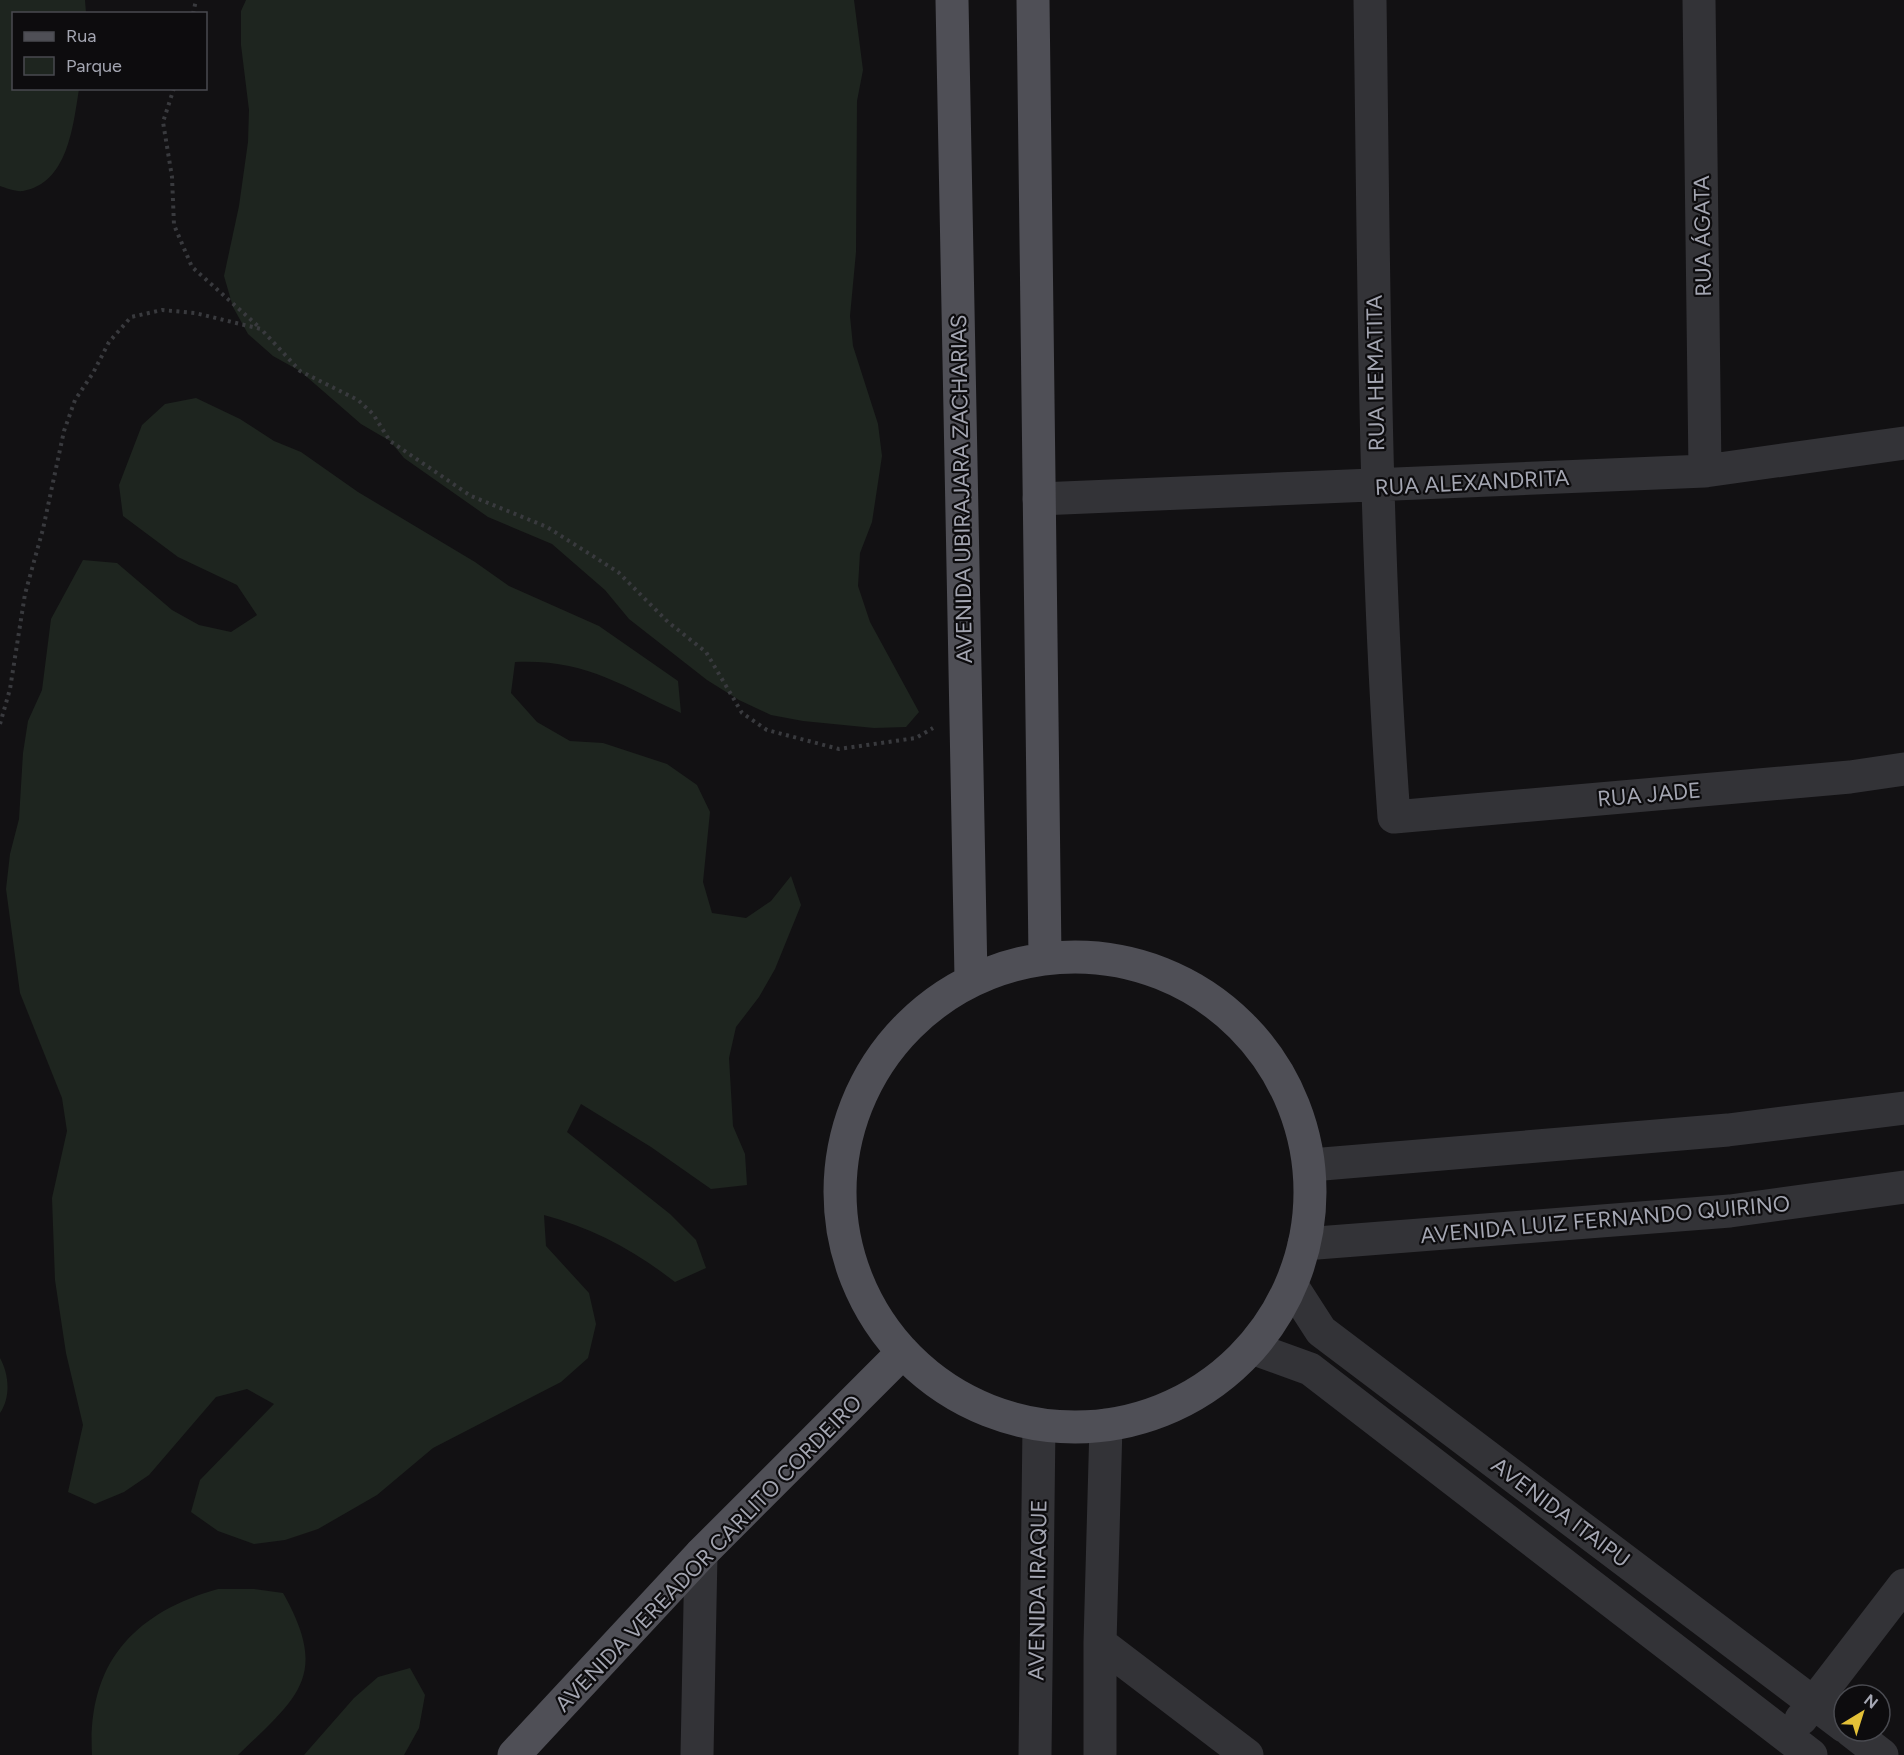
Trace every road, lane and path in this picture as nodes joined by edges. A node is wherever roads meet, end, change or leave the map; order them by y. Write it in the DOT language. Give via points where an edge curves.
graph roads {
  1 [pos="952,0"];
  2 [pos="1033,0"];
  3 [pos="1370,0"];
  4 [pos="1699,0"];
  5 [pos="173,90"];
  6 [pos="261,329"];
  7 [pos="1904,443"];
  8 [pos="1705,471"];
  9 [pos="1377,486"];
  10 [pos="1039,499"];
  11 [pos="964,709"];
  12 [pos="0,724"];
  13 [pos="1904,769"];
  14 [pos="1394,817"];
  15 [pos="1045,957"];
  16 [pos="971,978"];
  17 [pos="1904,1108"];
  18 [pos="1311,1165"];
  19 [pos="1904,1187"];
  20 [pos="1304,1244"];
  21 [pos="1292,1286"];
  22 [pos="1252,1348"];
  23 [pos="903,1352"];
  24 [pos="1039,1425"];
  25 [pos="1106,1425"];
  26 [pos="701,1554"];
  27 [pos="1904,1585"];
  28 [pos="1100,1644"];
  29 [pos="1813,1702"];
  30 [pos="1832,1717"];
  31 [pos="1866,1743"];
  32 [pos="1799,1746"];
  33 [pos="514,1755"];
  34 [pos="697,1755"];
  35 [pos="1035,1755"];
  36 [pos="1100,1755"];
  37 [pos="1247,1755"];
  38 [pos="1882,1755"];
  1 -- 11 [label="main road, AVENIDA UBIRAJARA ZACHARIAS"];
  2 -- 10 [label="main road"];
  3 -- 9 [label="street, RUA HEMATITA"];
  4 -- 8 [label="street, RUA ÁGATA"];
  5 -- 6 [label="path" via="163,122 172,177 174,225 192,267"];
  6 -- 11 [label="path" via="300,371 358,400 373,414 390,441 471,496 547,527 618,572 668,622 706,652 742,713 766,730 839,749 916,738"];
  6 -- 12 [label="path" via="195,313 162,310 131,317 109,342 75,400 64,430 25,594 10,689"];
  7 -- 8 [label="street, RUA ALEXANDRITA"];
  8 -- 9 [label="street, RUA ALEXANDRITA"];
  9 -- 10 [label="street, RUA ALEXANDRITA"];
  9 -- 14 [label="street, RUA HEMATITA"];
  10 -- 15 [label="main road"];
  11 -- 16 [label="main road, AVENIDA UBIRAJARA ZACHARIAS"];
  13 -- 14 [label="street, RUA JADE"];
  15 -- 16 [label="main road"];
  15 -- 18 [label="main road" via="1106,958 1167,974 1221,1006 1264,1050 1295,1104"];
  16 -- 23 [label="main road" via="908,1024 875,1064 853,1111 841,1161 840,1213 851,1264 872,1311"];
  17 -- 18 [label="street" via="1728,1130"];
  18 -- 20 [label="main road"];
  19 -- 20 [label="street, AVENIDA LUIZ FERNANDO QUIRINO" via="1730,1211"];
  20 -- 21 [label="main road"];
  21 -- 22 [label="main road" via="1261,1340"];
  21 -- 29 [label="street, AVENIDA ITAIPU" via="1321,1331"];
  22 -- 25 [label="main road" via="1216,1383 1161,1412"];
  22 -- 32 [label="street, AVENIDA ITAIPU" via="1310,1369"];
  23 -- 24 [label="main road" via="952,1391 988,1410"];
  23 -- 26 [label="main road, AVENIDA VEREADOR CARLITO CORDEIRO"];
  24 -- 25 [label="main road"];
  24 -- 35 [label="street, AVENIDA IRAQUE"];
  25 -- 28 [label="street"];
  26 -- 33 [label="main road, AVENIDA VEREADOR CARLITO CORDEIRO"];
  26 -- 34 [label="street"];
  27 -- 29 [label="street"];
  28 -- 36 [label="street"];
  28 -- 37 [label="street"];
  29 -- 30 [label="street, AVENIDA ITAIPU"];
  29 -- 32 [label="street"];
  31 -- 38 [label="street"];
}
